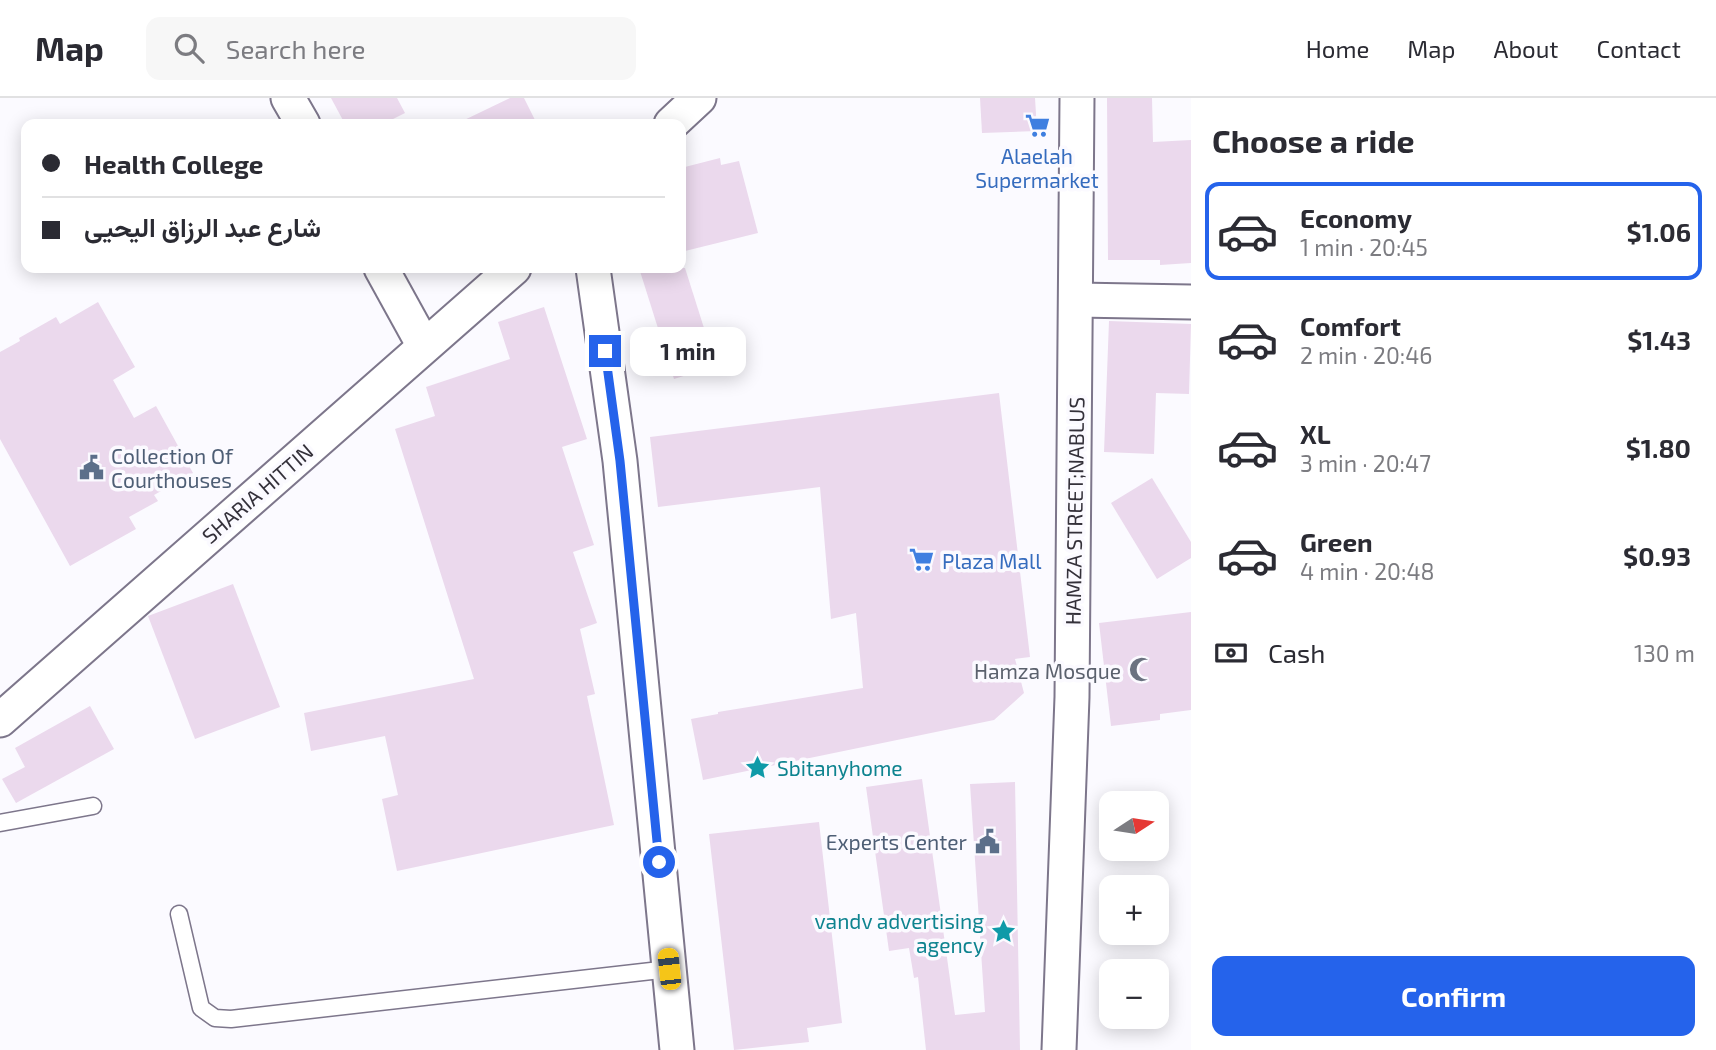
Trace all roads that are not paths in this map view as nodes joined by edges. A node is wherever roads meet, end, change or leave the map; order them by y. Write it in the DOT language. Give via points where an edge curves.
graph roads {
  1 [pos="288,98"];
  2 [pos="699,98"];
  3 [pos="1077,98"];
  4 [pos="300,119"];
  5 [pos="676,119"];
  6 [pos="384,273"];
  7 [pos="508,273"];
  8 [pos="594,273"];
  9 [pos="1077,300"];
  10 [pos="1191,302"];
  11 [pos="424,346"];
  12 [pos="0,720"];
  13 [pos="93,806"];
  14 [pos="0,823"];
  15 [pos="179,914"];
  16 [pos="669,969"];
  17 [pos="677,1050"];
  18 [pos="1059,1050"];
  1 -- 4 [label="street"];
  2 -- 5 [label="street"];
  3 -- 9 [label="street, HAMZA STREET;NABLUS"];
  6 -- 11 [label="street"];
  7 -- 11 [label="street, SHARIA HITTIN"];
  8 -- 16 [label="street" via="620,461"];
  9 -- 10 [label="street"];
  9 -- 18 [label="street, HAMZA STREET;NABLUS" via="1072,697"];
  11 -- 12 [label="street, SHARIA HITTIN"];
  13 -- 14 [label="lane"];
  15 -- 16 [label="lane" via="201,1008 215,1018"];
  16 -- 17 [label="street"];
}
